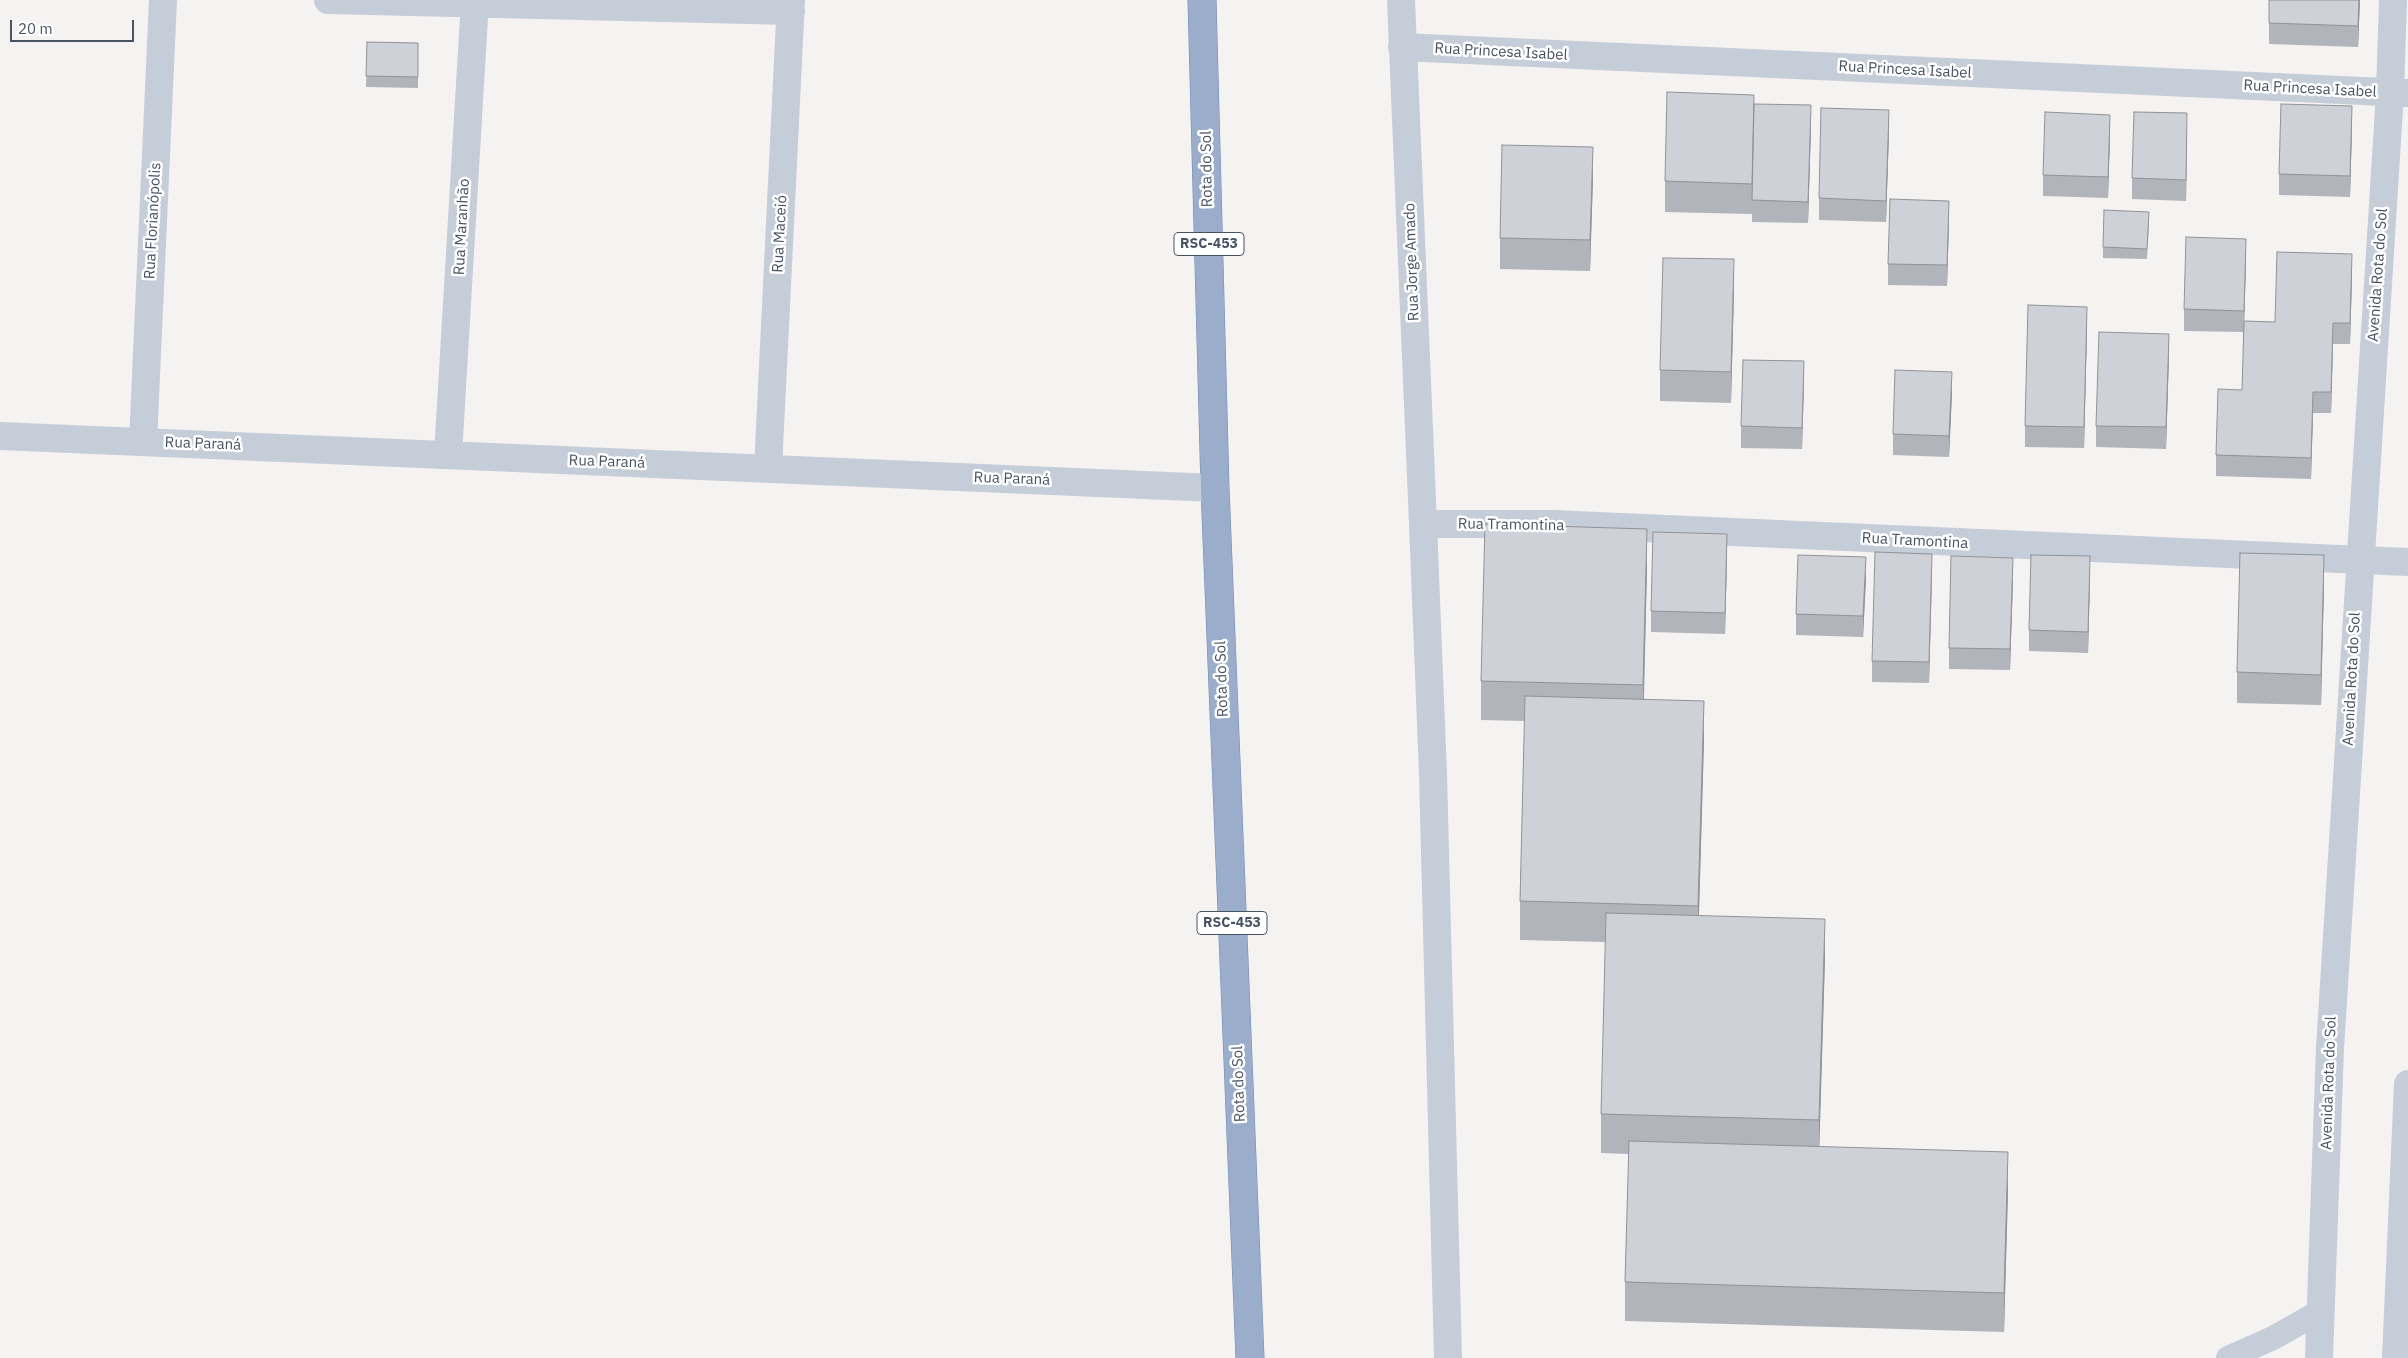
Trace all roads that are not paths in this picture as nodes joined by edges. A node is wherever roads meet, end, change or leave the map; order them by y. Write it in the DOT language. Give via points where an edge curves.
graph roads {
  1 [pos="163,0"];
  2 [pos="328,0"];
  3 [pos="1202,0"];
  4 [pos="1401,0"];
  5 [pos="2393,0"];
  6 [pos="475,2"];
  7 [pos="791,5"];
  8 [pos="1402,47"];
  9 [pos="2399,93"];
  10 [pos="0,436"];
  11 [pos="143,442"];
  12 [pos="448,455"];
  13 [pos="768,468"];
  14 [pos="1215,488"];
  15 [pos="1423,524"];
  16 [pos="2359,561"];
  17 [pos="2408,562"];
  18 [pos="2408,1084"];
  19 [pos="2321,1311"];
  20 [pos="1250,1358"];
  21 [pos="1448,1358"];
  22 [pos="2228,1358"];
  23 [pos="2319,1358"];
  24 [pos="2396,1358"];
  1 -- 11 [label="street, Rua Florianópolis"];
  2 -- 6 [label="street"];
  3 -- 14 [label="highway, Rota do Sol / RSC-453"];
  4 -- 8 [label="street, Rua Jorge Amado"];
  5 -- 9 [label="street, Avenida Rota do Sol"];
  6 -- 7 [label="street"];
  6 -- 12 [label="street, Rua Maranhão"];
  7 -- 13 [label="street, Rua Maceió"];
  8 -- 9 [label="street, Rua Princesa Isabel"];
  8 -- 15 [label="street, Rua Jorge Amado"];
  9 -- 16 [label="street, Avenida Rota do Sol"];
  10 -- 11 [label="street, Rua Paraná"];
  11 -- 12 [label="street, Rua Paraná"];
  12 -- 13 [label="street, Rua Paraná"];
  13 -- 14 [label="street, Rua Paraná"];
  14 -- 20 [label="highway, Rota do Sol / RSC-453"];
  15 -- 16 [label="street, Rua Tramontina" via="1563,525"];
  15 -- 21 [label="street, Rua Jorge Amado" via="1433,774"];
  16 -- 17 [label="street, Rua Tramontina"];
  16 -- 19 [label="street, Avenida Rota do Sol" via="2330,1048"];
  18 -- 24 [label="street"];
  19 -- 22 [label="lane"];
  19 -- 23 [label="street, Avenida Rota do Sol"];
}
